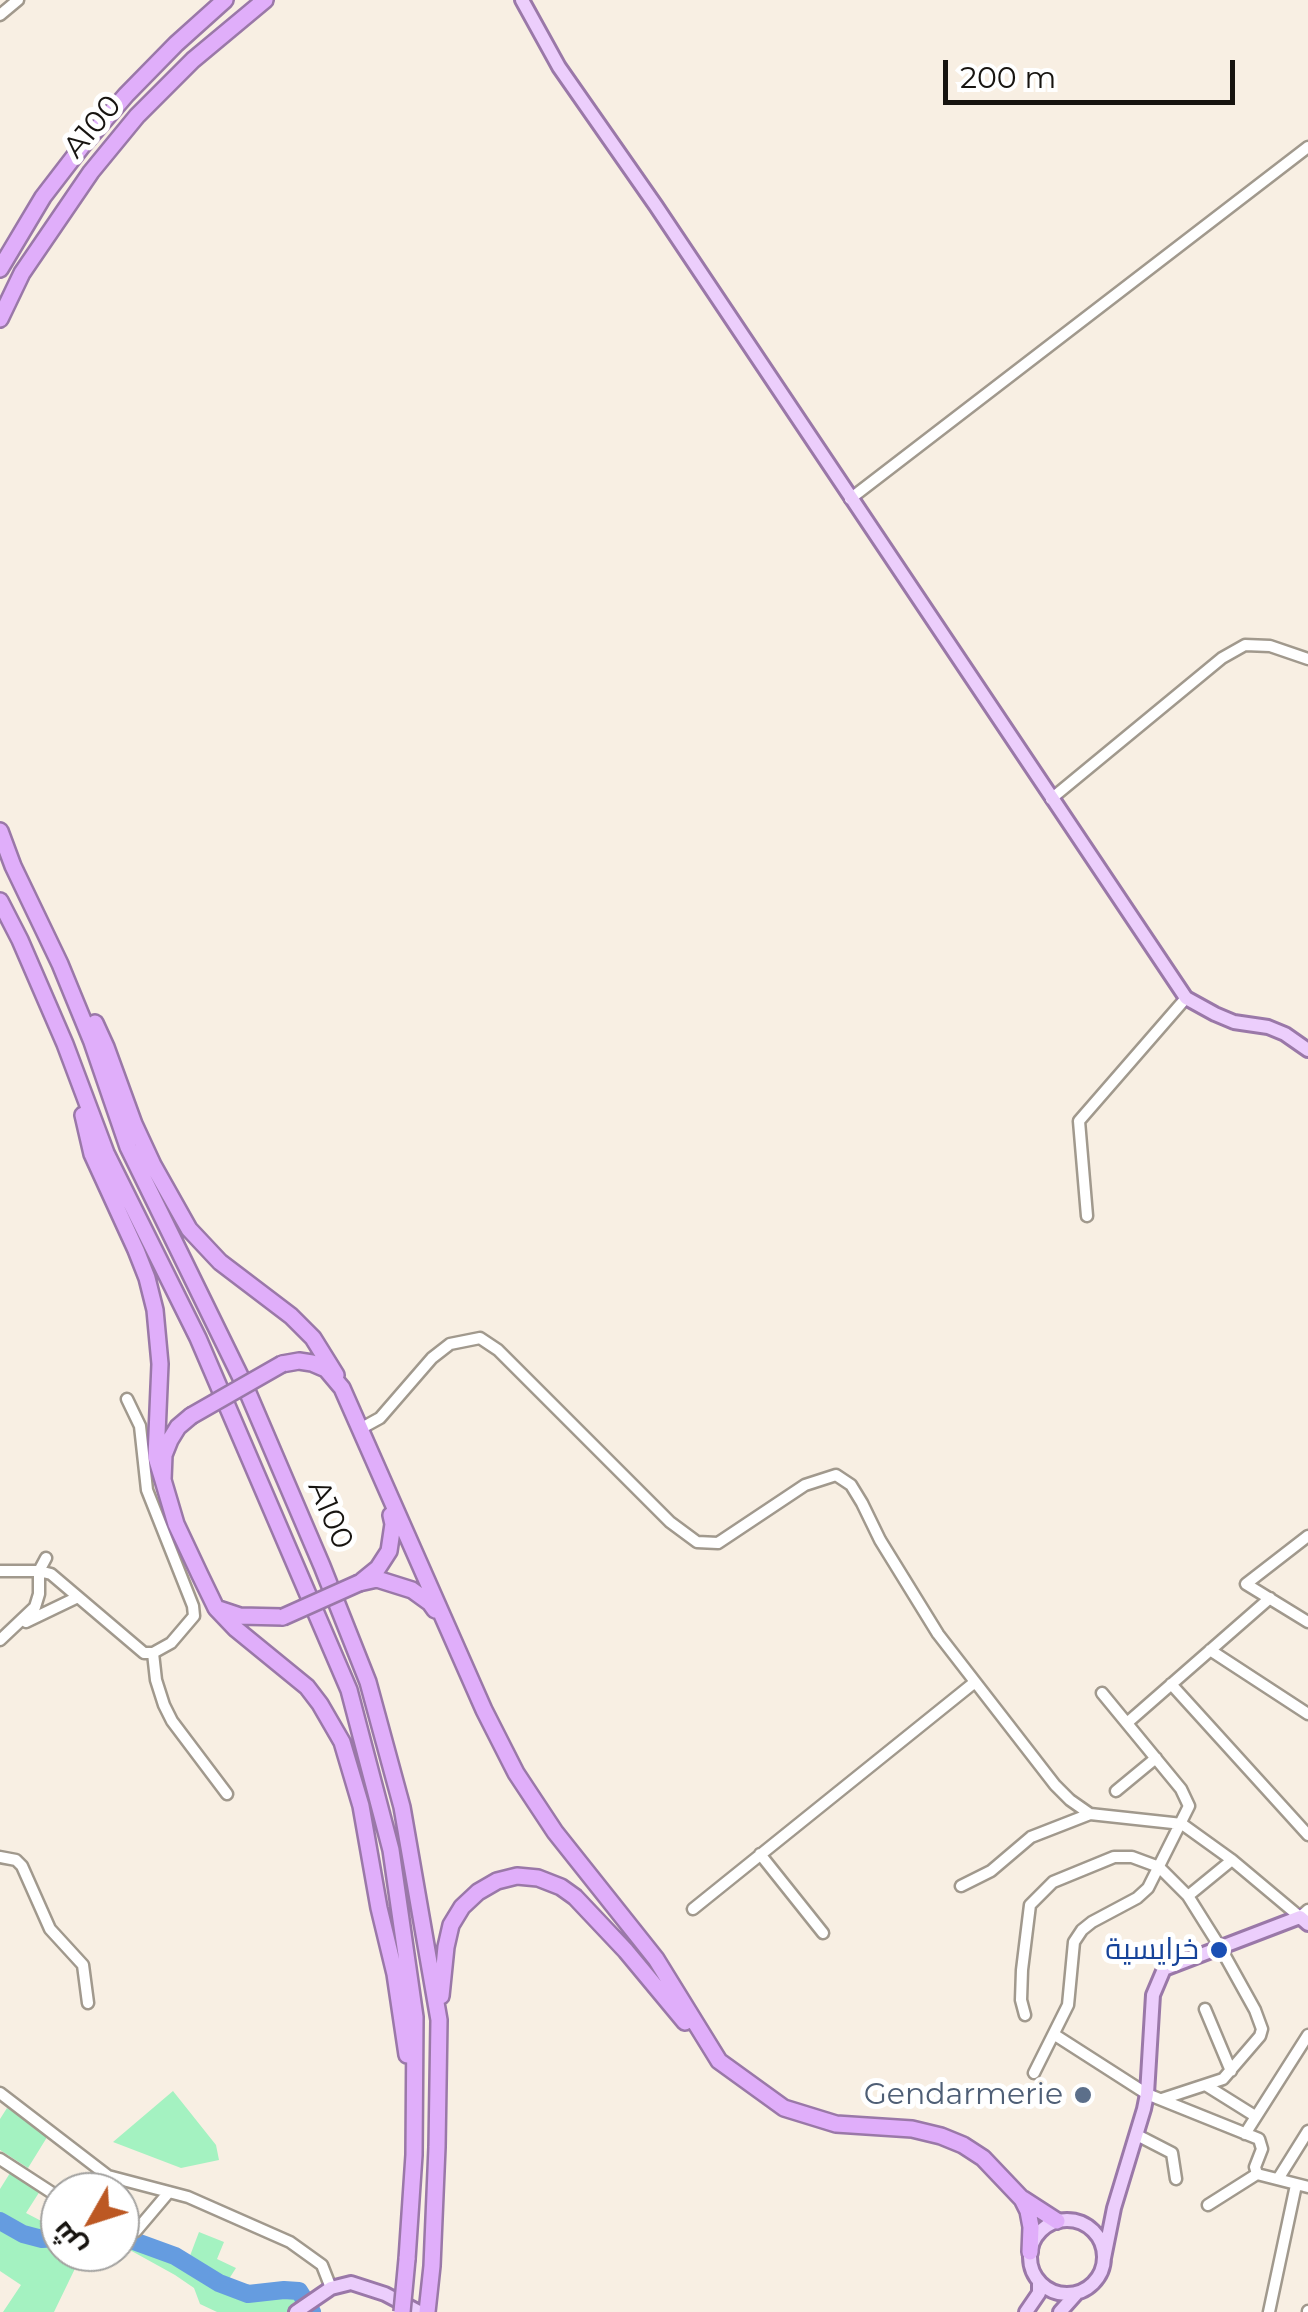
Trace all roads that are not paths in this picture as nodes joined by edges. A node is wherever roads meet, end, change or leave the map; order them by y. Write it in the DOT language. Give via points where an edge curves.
graph roads {
  1 [pos="18,0"];
  2 [pos="225,0"];
  3 [pos="265,0"];
  4 [pos="522,0"];
  5 [pos="0,15"];
  6 [pos="1308,147"];
  7 [pos="0,269"];
  8 [pos="0,319"];
  9 [pos="850,500"];
  10 [pos="1308,659"];
  11 [pos="1051,798"];
  12 [pos="0,830"];
  13 [pos="0,901"];
  14 [pos="60,964"];
  15 [pos="1186,998"];
  16 [pos="65,1044"];
  17 [pos="1308,1050"];
  18 [pos="1086,1216"];
  19 [pos="342,1388"];
  20 [pos="127,1400"];
  21 [pos="360,1430"];
  22 [pos="163,1480"];
  23 [pos="380,1480"];
  24 [pos="1306,1541"];
  25 [pos="46,1558"];
  26 [pos="39,1570"];
  27 [pos="0,1571"];
  28 [pos="359,1583"];
  29 [pos="78,1597"];
  30 [pos="1270,1598"];
  31 [pos="206,1614"];
  32 [pos="1308,1622"];
  33 [pos="12,1630"];
  34 [pos="0,1640"];
  35 [pos="1210,1650"];
  36 [pos="153,1653"];
  37 [pos="463,1658"];
  38 [pos="974,1682"];
  39 [pos="1171,1684"];
  40 [pos="1102,1693"];
  41 [pos="1308,1714"];
  42 [pos="1127,1723"];
  43 [pos="1156,1758"];
  44 [pos="1116,1791"];
  45 [pos="227,1794"];
  46 [pos="1090,1814"];
  47 [pos="1182,1824"];
  48 [pos="1308,1835"];
  49 [pos="760,1854"];
  50 [pos="0,1858"];
  51 [pos="1232,1860"];
  52 [pos="1159,1867"];
  53 [pos="961,1886"];
  54 [pos="1188,1896"];
  55 [pos="1308,1901"];
  56 [pos="693,1909"];
  57 [pos="1305,1917"];
  58 [pos="823,1933"];
  59 [pos="1220,1947"];
  60 [pos="88,2003"];
  61 [pos="1205,2009"];
  62 [pos="1025,2014"];
  63 [pos="439,2020"];
  64 [pos="1054,2035"];
  65 [pos="1308,2035"];
  66 [pos="719,2061"];
  67 [pos="1231,2071"];
  68 [pos="1034,2074"];
  69 [pos="1206,2086"];
  70 [pos="0,2093"];
  71 [pos="1147,2094"];
  72 [pos="1162,2100"];
  73 [pos="1255,2116"];
  74 [pos="1308,2131"];
  75 [pos="1245,2134"];
  76 [pos="1137,2135"];
  77 [pos="414,2155"];
  78 [pos="0,2159"];
  79 [pos="1257,2174"];
  80 [pos="1176,2180"];
  81 [pos="1278,2180"];
  82 [pos="40,2185"];
  83 [pos="1302,2186"];
  84 [pos="169,2192"];
  85 [pos="1022,2199"];
  86 [pos="1208,2204"];
  87 [pos="1114,2208"];
  88 [pos="1065,2221"];
  89 [pos="140,2226"];
  90 [pos="1030,2252"];
  91 [pos="1104,2258"];
  92 [pos="1039,2282"];
  93 [pos="331,2288"];
  94 [pos="1076,2294"];
  95 [pos="296,2312"];
  96 [pos="402,2312"];
  97 [pos="423,2312"];
  98 [pos="1026,2312"];
  99 [pos="1060,2312"];
  100 [pos="1269,2312"];
  1 -- 5 [label="street"];
  2 -- 7 [label="highway, A100 / A100" via="82,145"];
  3 -- 8 [label="highway, A100 / A100" via="137,116 22,274"];
  4 -- 9 [label="main road" via="558,67"];
  6 -- 9 [label="street"];
  9 -- 11 [label="main road"];
  10 -- 11 [label="street" via="1245,645"];
  11 -- 15 [label="main road"];
  12 -- 14 [label="highway, A100 / A100"];
  13 -- 16 [label="highway, A100 / A100"];
  14 -- 19 [label="highway" via="92,1017 134,1124 189,1229 313,1338"];
  14 -- 63 [label="highway, A100 / A100" via="128,1147 244,1386 364,1670 402,1807"];
  15 -- 17 [label="main road" via="1234,1022 1285,1034"];
  15 -- 18 [label="street" via="1079,1121"];
  16 -- 22 [label="highway" via="92,1154 147,1278 160,1364 156,1457"];
  16 -- 77 [label="highway, A100 / A100" via="106,1154 198,1338 349,1690 402,1918 415,2017"];
  19 -- 21 [label="highway"];
  19 -- 22 [label="highway, bridge" via="312,1363 282,1364 178,1427 164,1455"];
  20 -- 31 [label="street" via="140,1426 147,1490 188,1592"];
  21 -- 23 [label="highway"];
  21 -- 38 [label="street" via="380,1418 450,1344 480,1338 697,1542 718,1544 805,1485 836,1475 851,1485 906,1585"];
  22 -- 31 [label="highway"];
  23 -- 28 [label="highway" via="392,1538 378,1568"];
  23 -- 37 [label="highway"];
  24 -- 30 [label="street" via="1246,1584"];
  25 -- 26 [label="street"];
  26 -- 27 [label="street"];
  26 -- 29 [label="street"];
  26 -- 33 [label="street" via="35,1607"];
  28 -- 31 [label="highway, bridge" via="283,1617"];
  28 -- 37 [label="highway" via="377,1579 412,1590 430,1603"];
  29 -- 33 [label="street"];
  29 -- 36 [label="street" via="134,1646"];
  30 -- 32 [label="street"];
  30 -- 35 [label="street"];
  31 -- 36 [label="street"];
  31 -- 77 [label="highway" via="236,1629 307,1687 342,1742 395,1974"];
  33 -- 34 [label="street"];
  35 -- 39 [label="street"];
  35 -- 41 [label="street"];
  36 -- 45 [label="street" via="172,1721"];
  37 -- 66 [label="highway" via="516,1773 656,1959"];
  38 -- 46 [label="street" via="1055,1785"];
  38 -- 49 [label="street"];
  39 -- 42 [label="street"];
  39 -- 48 [label="street"];
  40 -- 42 [label="street"];
  42 -- 43 [label="street"];
  43 -- 44 [label="street"];
  43 -- 47 [label="street" via="1187,1798"];
  46 -- 47 [label="street"];
  46 -- 53 [label="street" via="1031,1838"];
  47 -- 51 [label="street"];
  47 -- 52 [label="street"];
  49 -- 56 [label="street"];
  49 -- 58 [label="street"];
  50 -- 60 [label="street" via="22,1866 50,1929 83,1965"];
  51 -- 54 [label="street"];
  51 -- 57 [label="street"];
  52 -- 54 [label="street"];
  52 -- 62 [label="street" via="1114,1857 1053,1882 1030,1904"];
  52 -- 64 [label="street" via="1137,1898 1092,1922 1074,1942 1068,2004"];
  54 -- 59 [label="street"];
  55 -- 57 [label="main road"];
  57 -- 59 [label="main road"];
  59 -- 67 [label="street" via="1262,2029"];
  59 -- 71 [label="main road" via="1164,1968 1158,1979"];
  61 -- 67 [label="street"];
  63 -- 66 [label="highway" via="446,1946 462,1907 497,1881 538,1878 575,1897"];
  63 -- 97 [label="highway, A100 / A100" via="432,2266"];
  64 -- 68 [label="street"];
  64 -- 71 [label="street"];
  65 -- 73 [label="street"];
  66 -- 85 [label="highway" via="784,2108 836,2124 912,2129 963,2145 1000,2172"];
  67 -- 69 [label="street"];
  69 -- 72 [label="street"];
  69 -- 73 [label="street"];
  70 -- 84 [label="street" via="108,2176"];
  71 -- 72 [label="street"];
  71 -- 76 [label="main road"];
  72 -- 75 [label="street"];
  73 -- 75 [label="street"];
  74 -- 81 [label="street"];
  75 -- 79 [label="street" via="1262,2144"];
  76 -- 80 [label="street" via="1172,2153"];
  76 -- 87 [label="main road"];
  77 -- 96 [label="highway, A100 / A100, bridge"];
  78 -- 82 [label="street"];
  79 -- 81 [label="street"];
  79 -- 86 [label="street"];
  81 -- 83 [label="street"];
  83 -- 100 [label="street"];
  84 -- 89 [label="street"];
  84 -- 93 [label="street" via="290,2242 322,2266"];
  85 -- 88 [label="highway"];
  85 -- 90 [label="highway"];
  87 -- 88 [label="main road" via="1091,2220"];
  87 -- 91 [label="main road"];
  88 -- 90 [label="main road" via="1039,2232"];
  88 -- 91 [label="main road" via="1092,2230"];
  90 -- 92 [label="main road"];
  91 -- 94 [label="main road" via="1096,2281"];
  92 -- 94 [label="main road" via="1056,2293"];
  92 -- 98 [label="main road"];
  93 -- 95 [label="main road"];
  93 -- 97 [label="main road" via="351,2283"];
  94 -- 99 [label="main road"];
}
